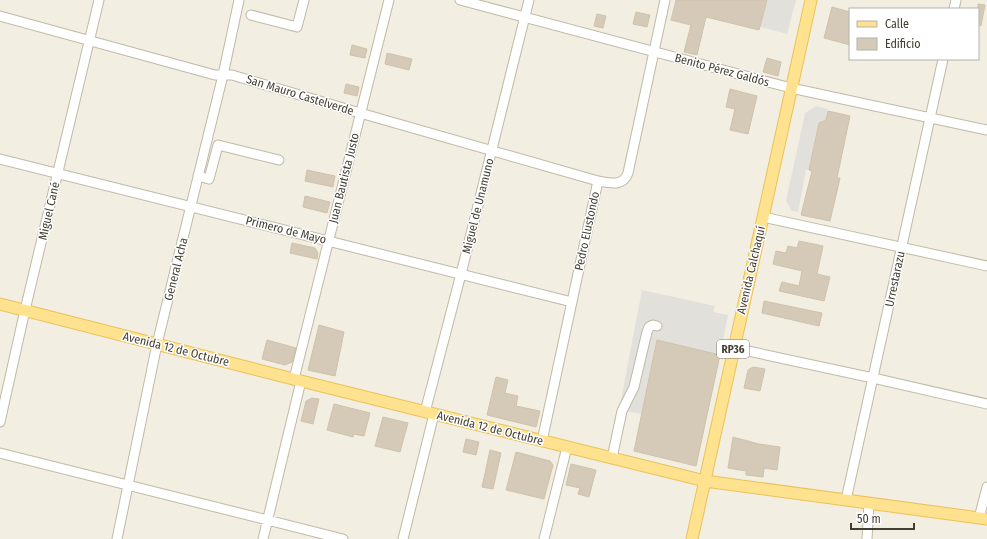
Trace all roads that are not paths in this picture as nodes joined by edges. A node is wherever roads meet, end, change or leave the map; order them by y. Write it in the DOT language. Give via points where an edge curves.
graph roads {
  1 [pos="99,0"];
  2 [pos="240,0"];
  3 [pos="304,0"];
  4 [pos="389,0"];
  5 [pos="460,0"];
  6 [pos="529,0"];
  7 [pos="665,0"];
  8 [pos="811,0"];
  9 [pos="250,15"];
  10 [pos="0,16"];
  11 [pos="524,17"];
  12 [pos="90,40"];
  13 [pos="653,52"];
  14 [pos="943,60"];
  15 [pos="223,74"];
  16 [pos="791,88"];
  17 [pos="360,113"];
  18 [pos="930,118"];
  19 [pos="987,130"];
  20 [pos="492,151"];
  21 [pos="0,159"];
  22 [pos="279,160"];
  23 [pos="57,174"];
  24 [pos="198,176"];
  25 [pos="598,181"];
  26 [pos="191,206"];
  27 [pos="763,217"];
  28 [pos="329,241"];
  29 [pos="902,247"];
  30 [pos="987,266"];
  31 [pos="461,274"];
  32 [pos="572,302"];
  33 [pos="0,304"];
  34 [pos="25,310"];
  35 [pos="657,326"];
  36 [pos="158,344"];
  37 [pos="734,348"];
  38 [pos="873,378"];
  39 [pos="297,380"];
  40 [pos="987,404"];
  41 [pos="430,413"];
  42 [pos="0,422"];
  43 [pos="542,440"];
  44 [pos="567,447"];
  45 [pos="0,453"];
  46 [pos="612,458"];
  47 [pos="705,481"];
  48 [pos="128,486"];
  49 [pos="987,487"];
  50 [pos="846,500"];
  51 [pos="869,503"];
  52 [pos="983,519"];
  53 [pos="267,520"];
  54 [pos="116,539"];
  55 [pos="263,539"];
  56 [pos="344,539"];
  57 [pos="403,539"];
  58 [pos="544,539"];
  59 [pos="692,539"];
  60 [pos="867,539"];
  1 -- 12 [label="street, Miguel Cané"];
  2 -- 15 [label="street, General Acha"];
  3 -- 9 [label="street" via="297,27"];
  4 -- 17 [label="street, Juan Bautista Justo"];
  5 -- 11 [label="street, Benito Pérez Galdós"];
  6 -- 11 [label="street, Miguel de Unamuno"];
  7 -- 13 [label="street, Pedro Elustondo"];
  8 -- 16 [label="main road, Avenida Calchaquí / RP36"];
  10 -- 12 [label="street, San Mauro Castelverde"];
  11 -- 13 [label="street, Benito Pérez Galdós"];
  11 -- 20 [label="street, Miguel de Unamuno"];
  12 -- 15 [label="street, San Mauro Castelverde" via="215,75"];
  12 -- 23 [label="street, Miguel Cané"];
  13 -- 16 [label="street, Benito Pérez Galdós"];
  13 -- 25 [label="street, Pedro Elustondo" via="626,177 619,183"];
  14 -- 18 [label="street, Urrestarazu"];
  15 -- 17 [label="street, San Mauro Castelverde"];
  15 -- 24 [label="street, General Acha"];
  16 -- 18 [label="street, Benito Pérez Galdós"];
  16 -- 27 [label="main road, Avenida Calchaquí / RP36"];
  17 -- 20 [label="street, San Mauro Castelverde"];
  17 -- 28 [label="street, Juan Bautista Justo"];
  18 -- 19 [label="street, Benito Pérez Galdós"];
  18 -- 29 [label="street, Urrestarazu"];
  20 -- 25 [label="street, San Mauro Castelverde"];
  20 -- 31 [label="street, Miguel de Unamuno"];
  21 -- 23 [label="street, Primero de Mayo"];
  22 -- 24 [label="street" via="218,145 210,179"];
  23 -- 26 [label="street, Primero de Mayo"];
  23 -- 34 [label="street, Miguel Cané"];
  24 -- 26 [label="street, General Acha"];
  25 -- 32 [label="street, Pedro Elustondo"];
  26 -- 28 [label="street, Primero de Mayo"];
  26 -- 36 [label="street, General Acha"];
  27 -- 29 [label="street"];
  27 -- 37 [label="main road, Avenida Calchaquí / RP36"];
  28 -- 31 [label="street, Primero de Mayo"];
  28 -- 39 [label="street, Juan Bautista Justo"];
  29 -- 30 [label="street"];
  29 -- 38 [label="street, Urrestarazu"];
  31 -- 32 [label="street, Primero de Mayo"];
  31 -- 41 [label="street, Miguel de Unamuno"];
  32 -- 43 [label="street, Pedro Elustondo"];
  33 -- 34 [label="main road, Avenida 12 de Octubre"];
  34 -- 36 [label="main road, Avenida 12 de Octubre"];
  34 -- 42 [label="street, Miguel Cané"];
  35 -- 46 [label="street" via="652,325 647,332 634,387 622,411"];
  36 -- 39 [label="main road, Avenida 12 de Octubre"];
  36 -- 48 [label="street, General Acha"];
  37 -- 38 [label="street"];
  37 -- 47 [label="main road, Avenida Calchaquí / RP36"];
  38 -- 40 [label="street"];
  38 -- 50 [label="street, Urrestarazu"];
  39 -- 41 [label="main road, Avenida 12 de Octubre"];
  39 -- 53 [label="street, Juan Bautista Justo"];
  41 -- 43 [label="main road, Avenida 12 de Octubre"];
  41 -- 57 [label="street, Miguel de Unamuno"];
  43 -- 44 [label="main road, Avenida 12 de Octubre"];
  44 -- 46 [label="main road, Avenida 12 de Octubre"];
  44 -- 58 [label="street"];
  45 -- 48 [label="street"];
  46 -- 47 [label="main road, Avenida 12 de Octubre"];
  47 -- 50 [label="main road, Avenida 12 de Octubre"];
  47 -- 59 [label="main road, Avenida Calchaquí / RP36"];
  48 -- 53 [label="street"];
  48 -- 54 [label="street, General Acha"];
  49 -- 52 [label="street"];
  50 -- 51 [label="main road, Avenida 12 de Octubre"];
  51 -- 52 [label="main road, Avenida 12 de Octubre"];
  51 -- 60 [label="street"];
  53 -- 55 [label="street, Juan Bautista Justo"];
  53 -- 56 [label="street"];
}
